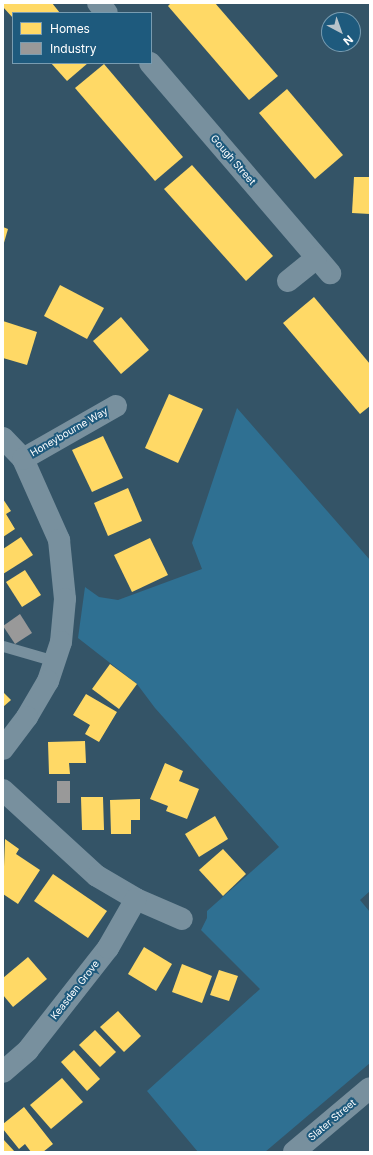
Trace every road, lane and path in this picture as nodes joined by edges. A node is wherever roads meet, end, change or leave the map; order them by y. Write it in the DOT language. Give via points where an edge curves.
graph roads {
  1 [pos="98,3"];
  2 [pos="106,12"];
  3 [pos="151,64"];
  4 [pos="288,281"];
  5 [pos="116,406"];
  6 [pos="3,438"];
  7 [pos="22,459"];
  8 [pos="3,646"];
  9 [pos="54,661"];
  10 [pos="3,749"];
  11 [pos="3,790"];
  12 [pos="136,899"];
  13 [pos="182,919"];
  14 [pos="3,1072"];
  15 [pos="370,1088"];
  16 [pos="294,1152"];
  1 -- 2 [label="street"];
  3 -- 4 [label="street, Gough Street" via="323,266"];
  5 -- 7 [label="street, Honeybourne Way"];
  6 -- 7 [label="street, Honeybourne Way"];
  7 -- 9 [label="street, Honeybourne Way" via="59,540 65,599 61,642"];
  8 -- 9 [label="lane"];
  9 -- 10 [label="street, Honeybourne Way" via="48,681 28,717"];
  11 -- 12 [label="street" via="97,876"];
  12 -- 13 [label="street"];
  12 -- 14 [label="street, Keasden Grove" via="108,948 28,1050"];
  15 -- 16 [label="street, Slater Street"];
}
